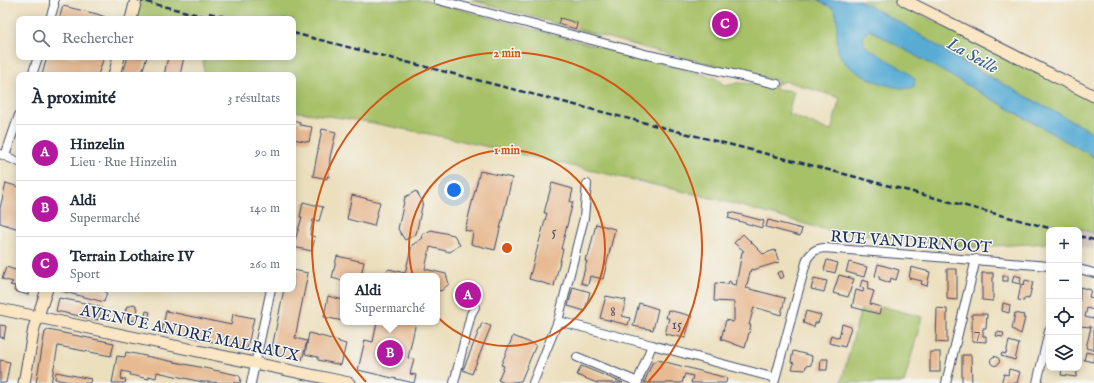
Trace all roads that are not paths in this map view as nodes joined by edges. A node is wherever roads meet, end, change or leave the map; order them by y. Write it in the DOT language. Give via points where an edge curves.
graph roads {
  1 [pos="136,0"];
  2 [pos="438,0"];
  3 [pos="904,0"];
  4 [pos="54,3"];
  5 [pos="51,16"];
  6 [pos="132,16"];
  7 [pos="37,60"];
  8 [pos="119,60"];
  9 [pos="33,72"];
  10 [pos="115,72"];
  11 [pos="777,84"];
  12 [pos="1094,96"];
  13 [pos="16,122"];
  14 [pos="3,155"];
  15 [pos="16,161"];
  16 [pos="587,184"];
  17 [pos="976,260"];
  18 [pos="1046,266"];
  19 [pos="1082,270"];
  20 [pos="1094,272"];
  21 [pos="46,292"];
  22 [pos="270,292"];
  23 [pos="475,307"];
  24 [pos="0,309"];
  25 [pos="38,317"];
  26 [pos="558,321"];
  27 [pos="1048,335"];
  28 [pos="652,345"];
  29 [pos="577,357"];
  30 [pos="256,363"];
  31 [pos="774,381"];
  32 [pos="637,382"];
  33 [pos="24,383"];
  34 [pos="251,383"];
  35 [pos="349,383"];
  36 [pos="454,383"];
  37 [pos="533,383"];
  38 [pos="946,383"];
  39 [pos="1038,383"];
  1 -- 6 [label="main road"];
  2 -- 11 [label="street" via="649,55"];
  3 -- 12 [label="main road"];
  4 -- 5 [label="street"];
  7 -- 9 [label="street"];
  8 -- 10 [label="main road"];
  13 -- 14 [label="street"];
  14 -- 15 [label="street"];
  16 -- 26 [label="street" via="584,218"];
  17 -- 18 [label="street, RUE VANDERNOOT"];
  17 -- 31 [label="street, RUE VANDERNOOT" via="816,249 807,259"];
  17 -- 38 [label="street"];
  19 -- 20 [label="street"];
  21 -- 25 [label="main road"];
  22 -- 30 [label="street"];
  23 -- 36 [label="street"];
  24 -- 25 [label="main road, AVENUE ANDRÉ MALRAUX"];
  25 -- 30 [label="main road, AVENUE ANDRÉ MALRAUX"];
  25 -- 33 [label="main road"];
  26 -- 28 [label="street"];
  26 -- 37 [label="street"];
  27 -- 39 [label="street"];
  28 -- 31 [label="street"];
  28 -- 32 [label="street"];
  29 -- 32 [label="street"];
  30 -- 34 [label="street"];
  30 -- 35 [label="main road, AVENUE ANDRÉ MALRAUX"];
}
